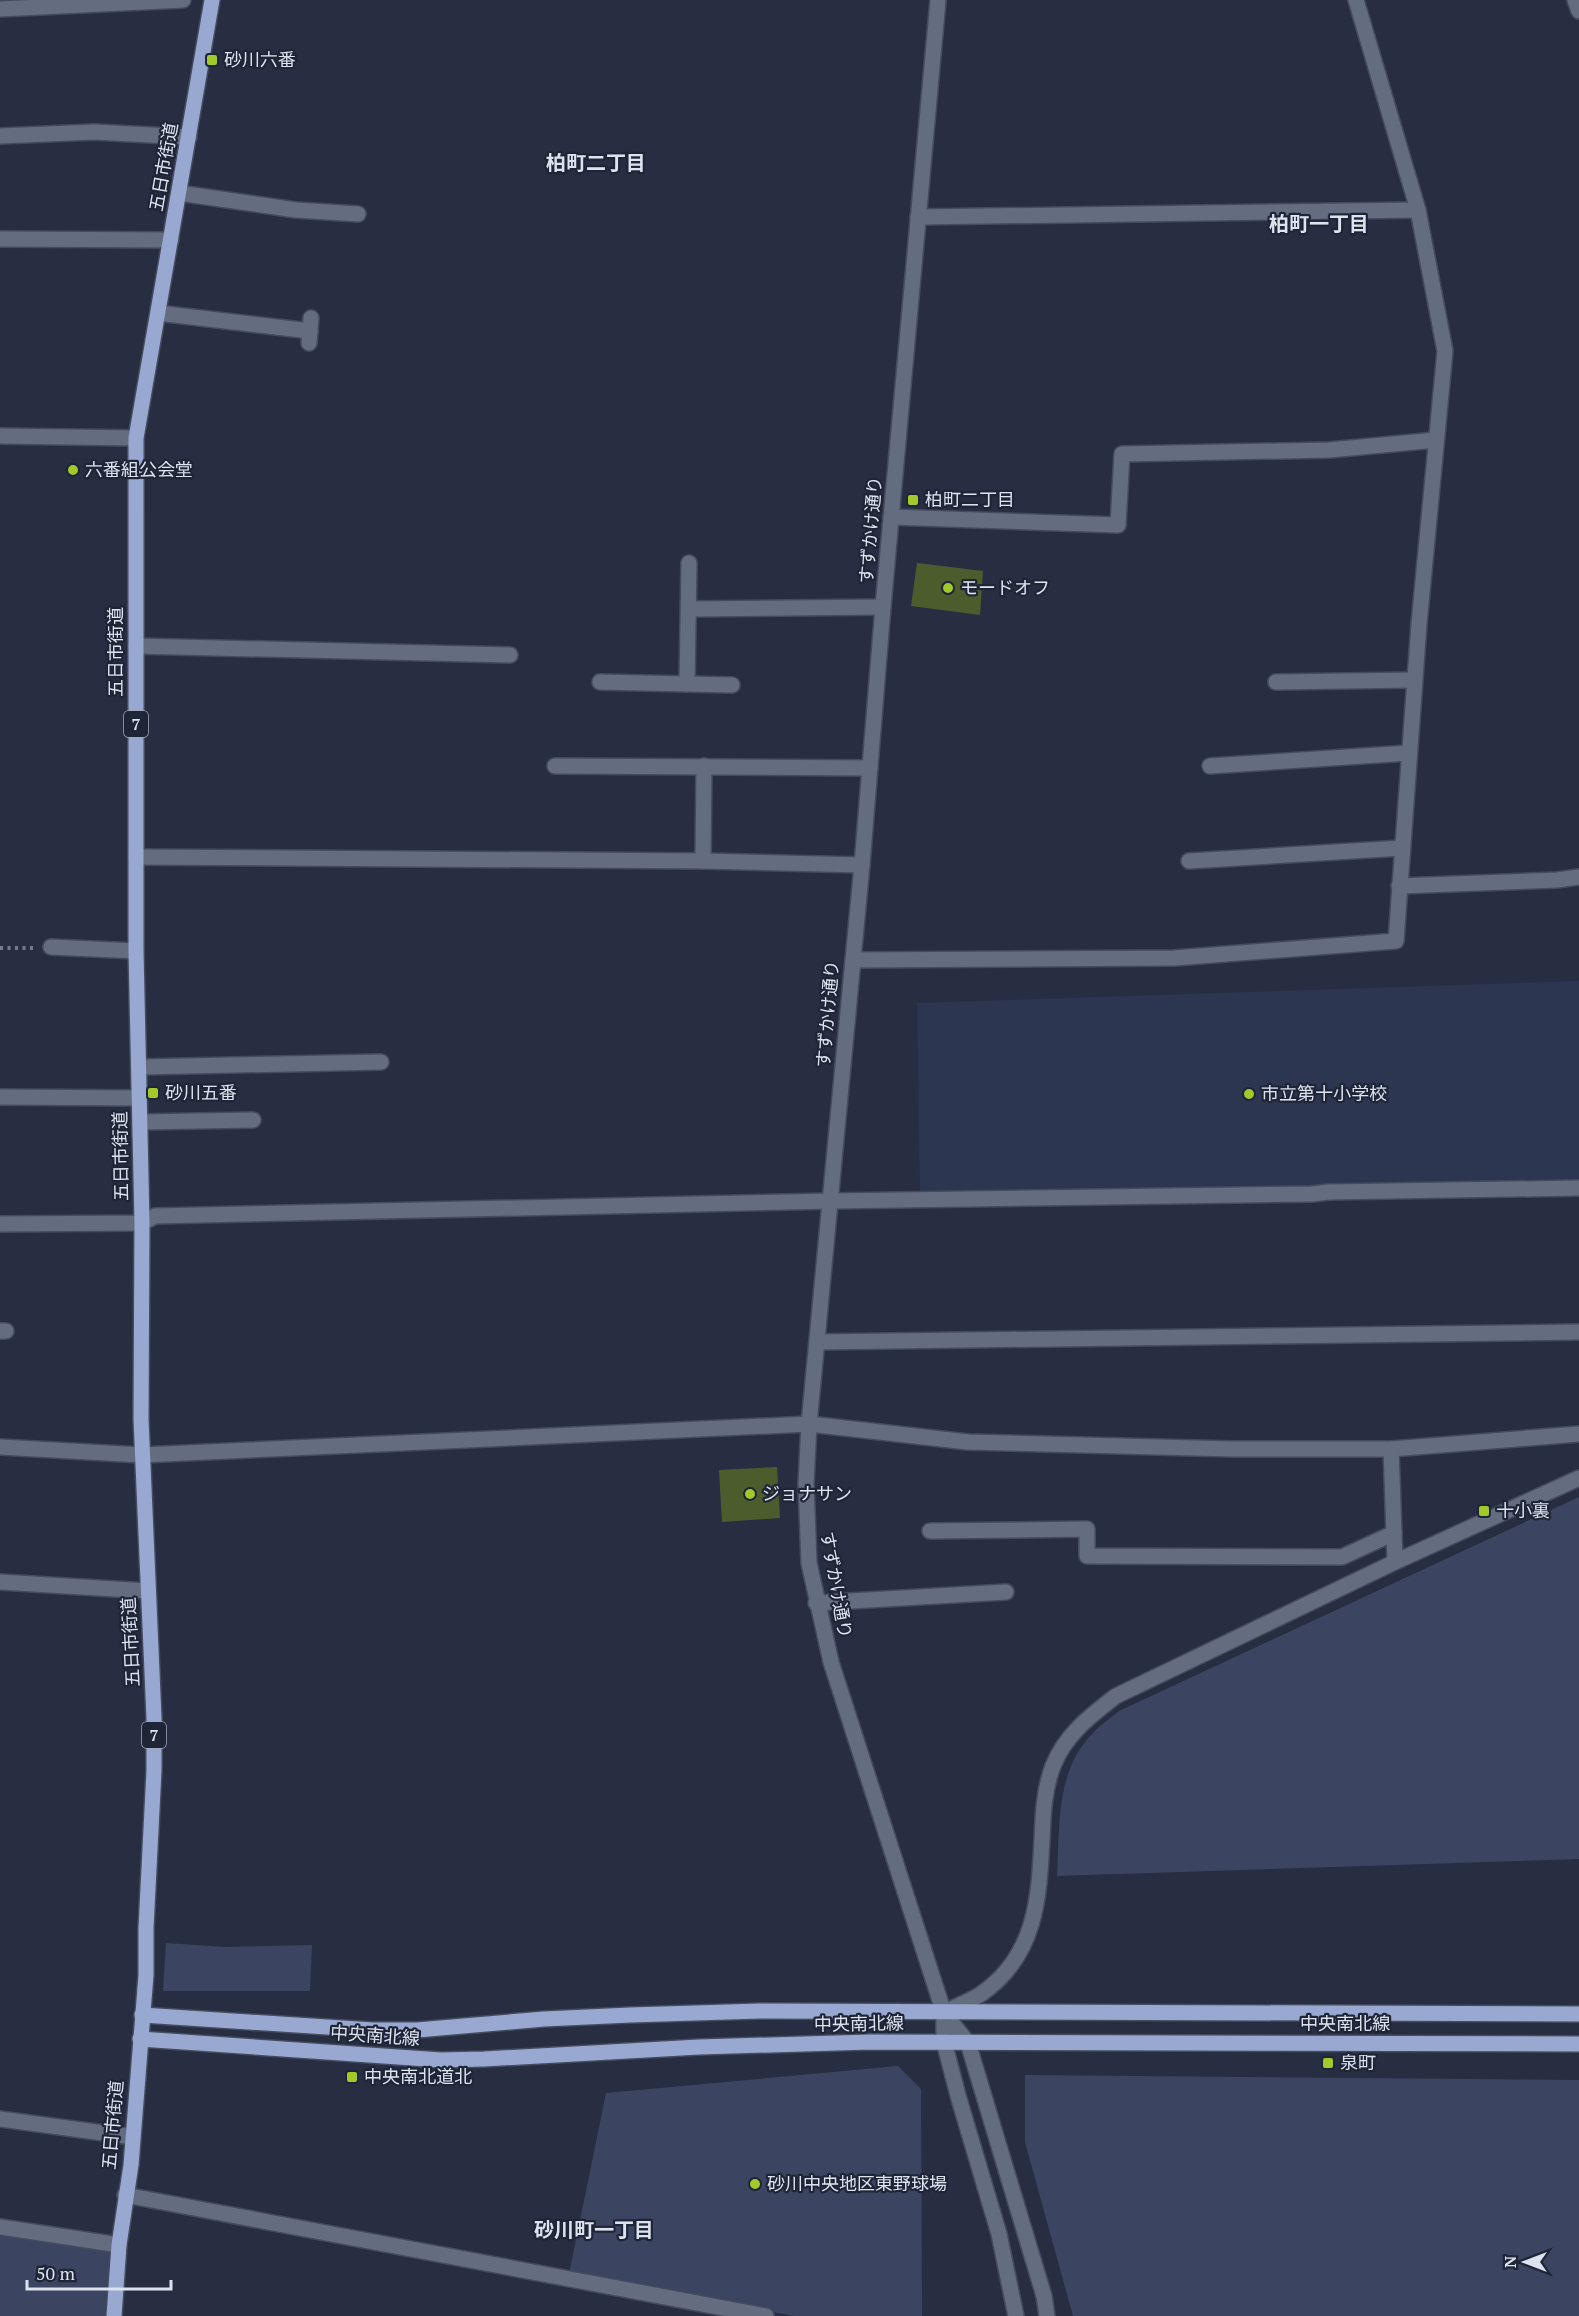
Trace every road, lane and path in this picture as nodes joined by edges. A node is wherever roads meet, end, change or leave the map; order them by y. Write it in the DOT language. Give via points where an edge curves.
graph roads {
  1 [pos="183,0"];
  2 [pos="212,0"];
  3 [pos="938,0"];
  4 [pos="1356,0"];
  5 [pos="1575,0"];
  6 [pos="0,9"];
  7 [pos="1579,11"];
  8 [pos="0,136"];
  9 [pos="189,137"];
  10 [pos="179,193"];
  11 [pos="1418,210"];
  12 [pos="358,214"];
  13 [pos="918,217"];
  14 [pos="0,239"];
  15 [pos="171,240"];
  16 [pos="158,313"];
  17 [pos="310,331"];
  18 [pos="0,436"];
  19 [pos="136,438"];
  20 [pos="1436,440"];
  21 [pos="891,517"];
  22 [pos="689,563"];
  23 [pos="883,607"];
  24 [pos="689,609"];
  25 [pos="136,646"];
  26 [pos="510,655"];
  27 [pos="1414,680"];
  28 [pos="600,682"];
  29 [pos="1276,682"];
  30 [pos="687,684"];
  31 [pos="732,685"];
  32 [pos="1409,753"];
  33 [pos="555,766"];
  34 [pos="704,766"];
  35 [pos="1210,766"];
  36 [pos="870,768"];
  37 [pos="1402,849"];
  38 [pos="136,857"];
  39 [pos="703,861"];
  40 [pos="1189,861"];
  41 [pos="862,865"];
  42 [pos="1579,877"];
  43 [pos="1400,886"];
  44 [pos="51,947"];
  45 [pos="0,948"];
  46 [pos="136,951"];
  47 [pos="853,960"];
  48 [pos="381,1062"];
  49 [pos="139,1067"];
  50 [pos="0,1097"];
  51 [pos="139,1098"];
  52 [pos="253,1120"];
  53 [pos="140,1122"];
  54 [pos="1579,1188"];
  55 [pos="831,1201"];
  56 [pos="142,1223"];
  57 [pos="0,1224"];
  58 [pos="1579,1332"];
  59 [pos="817,1342"];
  60 [pos="808,1424"];
  61 [pos="1579,1434"];
  62 [pos="0,1447"];
  63 [pos="1391,1449"];
  64 [pos="142,1455"];
  65 [pos="1579,1478"];
  66 [pos="930,1531"];
  67 [pos="1394,1533"];
  68 [pos="1395,1562"];
  69 [pos="0,1582"];
  70 [pos="148,1591"];
  71 [pos="1006,1592"];
  72 [pos="816,1603"];
  73 [pos="944,2013"];
  74 [pos="1579,2014"];
  75 [pos="142,2015"];
  76 [pos="140,2039"];
  77 [pos="944,2042"];
  78 [pos="968,2043"];
  79 [pos="1579,2044"];
  80 [pos="0,2119"];
  81 [pos="133,2137"];
  82 [pos="125,2195"];
  83 [pos="0,2227"];
  84 [pos="119,2245"];
  85 [pos="114,2316"];
  86 [pos="766,2316"];
  87 [pos="1016,2316"];
  88 [pos="1047,2316"];
  1 -- 6 [label="street"];
  2 -- 9 [label="main road, 五日市街道 / 7"];
  3 -- 13 [label="street, すずかけ通り"];
  4 -- 11 [label="street"];
  5 -- 7 [label="street"];
  8 -- 9 [label="street" via="94,132"];
  9 -- 10 [label="main road, 五日市街道 / 7"];
  10 -- 12 [label="street" via="296,210"];
  10 -- 15 [label="main road, 五日市街道 / 7"];
  11 -- 13 [label="street"];
  11 -- 20 [label="street" via="1445,351"];
  13 -- 21 [label="street, すずかけ通り"];
  14 -- 15 [label="street"];
  15 -- 16 [label="main road, 五日市街道 / 7"];
  16 -- 17 [label="street"];
  16 -- 19 [label="main road, 五日市街道 / 7"];
  18 -- 19 [label="street"];
  19 -- 25 [label="main road, 五日市街道 / 7"];
  20 -- 21 [label="street" via="1329,450 1122,454 1119,525"];
  20 -- 27 [label="street"];
  21 -- 23 [label="street, すずかけ通り"];
  22 -- 24 [label="street"];
  23 -- 24 [label="street"];
  23 -- 36 [label="street, すずかけ通り"];
  24 -- 30 [label="street"];
  25 -- 26 [label="street"];
  25 -- 38 [label="main road, 五日市街道 / 7"];
  27 -- 29 [label="street"];
  27 -- 32 [label="street"];
  28 -- 30 [label="street"];
  30 -- 31 [label="street"];
  32 -- 35 [label="street"];
  32 -- 37 [label="street"];
  33 -- 34 [label="street"];
  34 -- 36 [label="street"];
  34 -- 39 [label="street"];
  36 -- 41 [label="street, すずかけ通り"];
  37 -- 40 [label="street"];
  37 -- 43 [label="street"];
  38 -- 39 [label="street"];
  38 -- 46 [label="main road, 五日市街道 / 7"];
  39 -- 41 [label="street"];
  41 -- 47 [label="street, すずかけ通り"];
  42 -- 43 [label="street"];
  43 -- 47 [label="street" via="1396,941 1174,958"];
  44 -- 45 [label="path"];
  44 -- 46 [label="street"];
  46 -- 49 [label="main road, 五日市街道 / 7"];
  47 -- 55 [label="street, すずかけ通り"];
  48 -- 49 [label="street"];
  49 -- 51 [label="main road, 五日市街道 / 7"];
  50 -- 51 [label="street"];
  51 -- 53 [label="main road, 五日市街道 / 7"];
  52 -- 53 [label="street"];
  53 -- 56 [label="main road, 五日市街道 / 7"];
  54 -- 55 [label="street"];
  55 -- 56 [label="street" via="154,1216"];
  55 -- 59 [label="street, すずかけ通り"];
  56 -- 57 [label="street"];
  56 -- 64 [label="main road, 五日市街道 / 7"];
  58 -- 59 [label="street"];
  59 -- 60 [label="street, すずかけ通り"];
  60 -- 63 [label="street" via="968,1442"];
  60 -- 64 [label="street"];
  60 -- 72 [label="street, すずかけ通り" via="806,1524"];
  61 -- 63 [label="street"];
  62 -- 64 [label="street"];
  63 -- 67 [label="street"];
  64 -- 70 [label="main road, 五日市街道 / 7"];
  65 -- 68 [label="street"];
  66 -- 67 [label="street" via="1087,1529 1087,1556 1342,1557"];
  67 -- 68 [label="street"];
  68 -- 73 [label="street" via="1116,1696 1087,1718 1067,1740 1053,1766 1046,1792 1038,1896 1023,1948 1004,1974 981,1994"];
  69 -- 70 [label="street"];
  70 -- 75 [label="main road, 五日市街道 / 7" via="154,1770"];
  71 -- 72 [label="street"];
  72 -- 73 [label="street, すずかけ通り" via="831,1662"];
  73 -- 74 [label="main road, 中央南北線"];
  73 -- 75 [label="main road, 中央南北線" via="674,2013 417,2030"];
  73 -- 77 [label="street"];
  73 -- 78 [label="street"];
  75 -- 76 [label="main road, 五日市街道 / 7"];
  76 -- 77 [label="main road, 中央南北線" via="441,2060 699,2047"];
  76 -- 81 [label="main road, 五日市街道 / 7"];
  77 -- 78 [label="main road, 中央南北線"];
  77 -- 87 [label="street" via="999,2234"];
  78 -- 79 [label="main road, 中央南北線"];
  78 -- 88 [label="street"];
  80 -- 81 [label="street"];
  81 -- 82 [label="main road, 五日市街道 / 7"];
  82 -- 84 [label="main road, 五日市街道 / 7"];
  82 -- 86 [label="street"];
  83 -- 84 [label="street"];
  84 -- 85 [label="main road, 五日市街道 / 7"];
}
